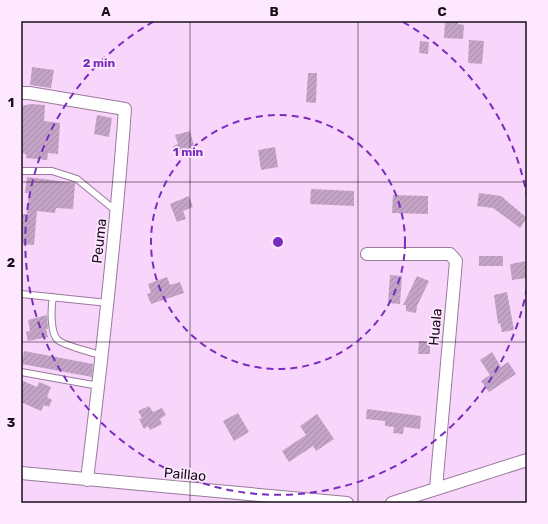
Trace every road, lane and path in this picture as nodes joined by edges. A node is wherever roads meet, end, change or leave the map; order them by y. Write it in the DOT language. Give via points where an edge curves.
graph roads {
  1 [pos="21,93"];
  2 [pos="21,172"];
  3 [pos="117,212"];
  4 [pos="367,254"];
  5 [pos="21,294"];
  6 [pos="53,297"];
  7 [pos="108,303"];
  8 [pos="102,356"];
  9 [pos="21,372"];
  10 [pos="99,386"];
  11 [pos="527,460"];
  12 [pos="21,473"];
  13 [pos="87,480"];
  14 [pos="436,488"];
  15 [pos="347,503"];
  16 [pos="392,503"];
  1 -- 3 [label="street, Peuma" via="125,109"];
  2 -- 3 [label="lane" via="52,171 77,179"];
  3 -- 7 [label="street, Peuma"];
  4 -- 14 [label="street, Huala" via="450,254 456,261"];
  5 -- 6 [label="lane"];
  6 -- 7 [label="lane"];
  6 -- 8 [label="lane" via="53,334 58,340"];
  7 -- 8 [label="street, Peuma"];
  8 -- 10 [label="street, Peuma"];
  9 -- 10 [label="lane"];
  10 -- 13 [label="street, Peuma"];
  11 -- 14 [label="street"];
  12 -- 13 [label="street, Paillao"];
  13 -- 15 [label="street, Paillao"];
  14 -- 16 [label="street"];
}
